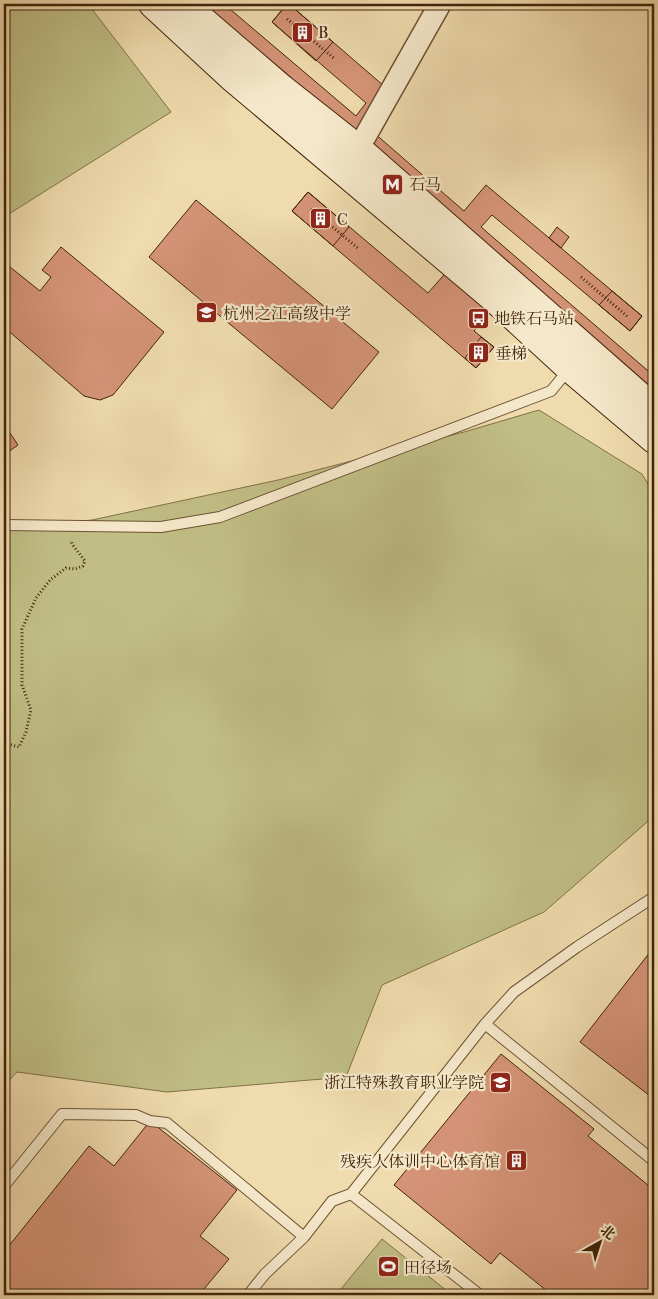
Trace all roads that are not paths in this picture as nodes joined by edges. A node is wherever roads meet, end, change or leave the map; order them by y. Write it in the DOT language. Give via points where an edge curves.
graph roads {
  1 [pos="153,4"];
  2 [pos="183,4"];
  3 [pos="440,4"];
  4 [pos="358,150"];
  5 [pos="570,368"];
  6 [pos="654,409"];
  7 [pos="654,439"];
  8 [pos="4,526"];
  9 [pos="654,897"];
  10 [pos="485,1024"];
  11 [pos="654,1161"];
  12 [pos="4,1186"];
  13 [pos="351,1194"];
  14 [pos="304,1237"];
  15 [pos="248,1295"];
  16 [pos="480,1295"];
  1 -- 5 [label="main road" via="232,77 494,298"];
  2 -- 4 [label="main road"];
  3 -- 4 [label="street"];
  4 -- 6 [label="main road"];
  5 -- 7 [label="main road"];
  5 -- 8 [label="lane" via="551,391 220,516 160,527"];
  9 -- 10 [label="lane" via="514,992"];
  10 -- 11 [label="lane"];
  10 -- 13 [label="lane"];
  12 -- 14 [label="lane" via="62,1114 136,1115 167,1123"];
  13 -- 14 [label="lane" via="332,1202"];
  13 -- 16 [label="lane"];
  14 -- 15 [label="lane"];
}
